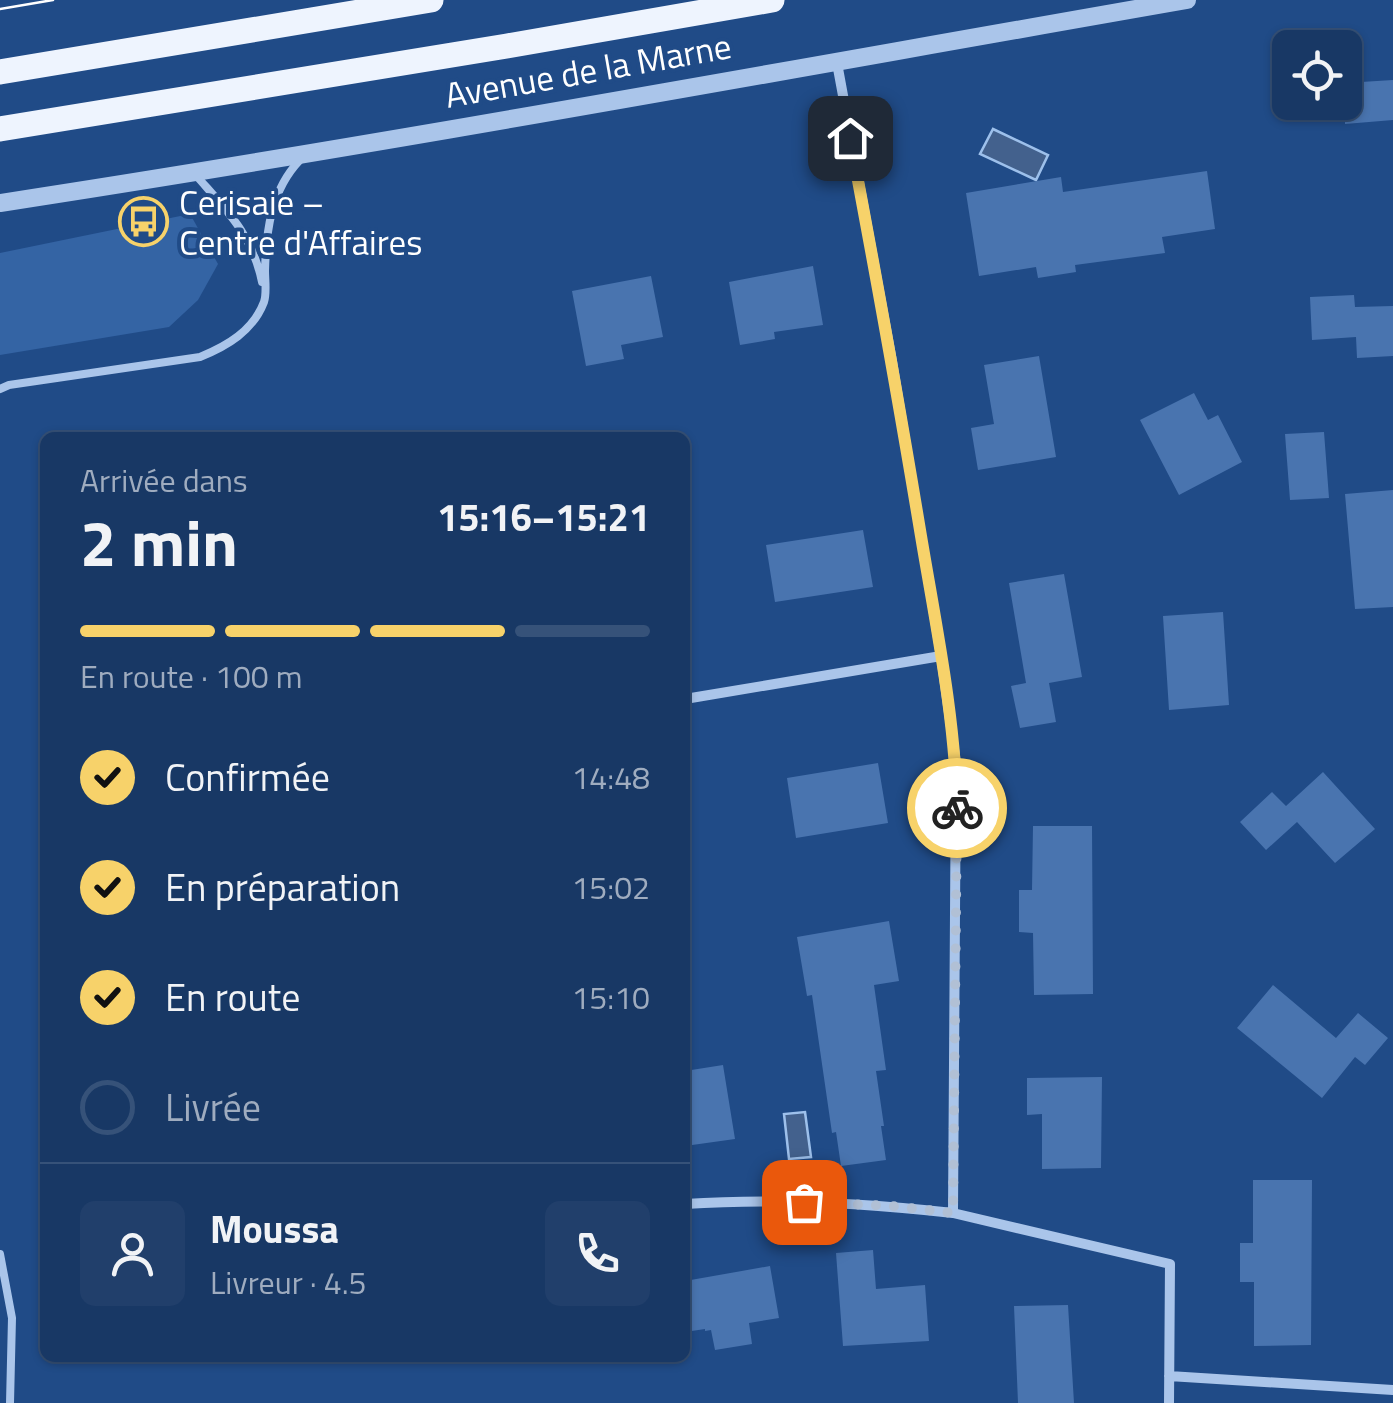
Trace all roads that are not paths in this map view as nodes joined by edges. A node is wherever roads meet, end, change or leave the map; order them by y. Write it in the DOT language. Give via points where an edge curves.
graph roads {
  1 [pos="431,0"];
  2 [pos="772,0"];
  3 [pos="1187,0"];
  4 [pos="837,63"];
  5 [pos="0,72"];
  6 [pos="0,129"];
  7 [pos="306,154"];
  8 [pos="194,172"];
  9 [pos="0,203"];
  10 [pos="265,299"];
  11 [pos="0,390"];
  12 [pos="942,656"];
  13 [pos="690,698"];
  14 [pos="690,1204"];
  15 [pos="953,1213"];
  16 [pos="0,1254"];
  17 [pos="1169,1376"];
  18 [pos="1393,1390"];
  19 [pos="10,1403"];
  20 [pos="1169,1403"];
  1 -- 5 [label="main road"];
  2 -- 6 [label="main road, Avenue de la Marne"];
  3 -- 4 [label="street, Avenue de la Marne"];
  4 -- 7 [label="street, Avenue de la Marne"];
  4 -- 12 [label="street"];
  7 -- 8 [label="street, Avenue de la Marne"];
  7 -- 10 [label="lane" via="277,192 268,226"];
  8 -- 9 [label="street, Avenue de la Marne"];
  8 -- 10 [label="lane" via="242,227"];
  10 -- 11 [label="lane" via="240,336 200,356"];
  12 -- 13 [label="street"];
  12 -- 15 [label="street" via="958,806"];
  14 -- 15 [label="street" via="765,1201"];
  15 -- 17 [label="street" via="1170,1264"];
  16 -- 19 [label="lane" via="12,1318"];
  17 -- 18 [label="street"];
  17 -- 20 [label="street"];
}
